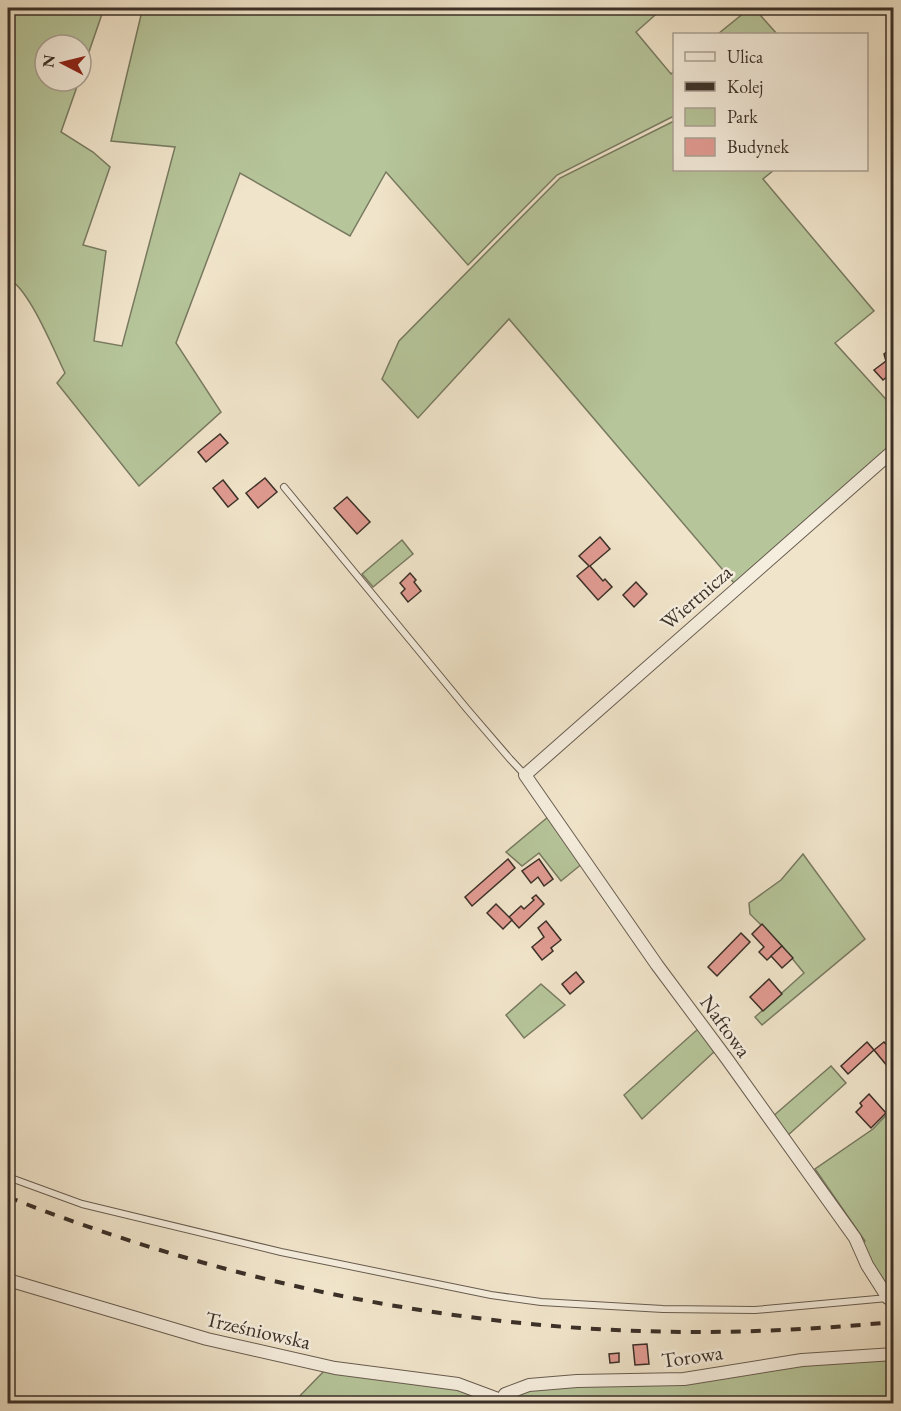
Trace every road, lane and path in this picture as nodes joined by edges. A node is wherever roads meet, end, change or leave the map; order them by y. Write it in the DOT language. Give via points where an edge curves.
graph roads {
  1 [pos="894,450"];
  2 [pos="284,487"];
  3 [pos="525,775"];
  4 [pos="8,1177"];
  5 [pos="8,1280"];
  6 [pos="891,1297"];
  7 [pos="894,1354"];
  8 [pos="500,1402"];
  1 -- 3 [label="street, Wiertnicza"];
  2 -- 3 [label="lane"];
  3 -- 6 [label="street, Naftowa" via="855,1238 867,1264"];
  4 -- 6 [label="lane" via="82,1204 281,1252 491,1295 585,1305 755,1310"];
  5 -- 8 [label="street, Trześniowska" via="207,1339 335,1368 458,1384"];
  7 -- 8 [label="street, Torowa" via="802,1360 684,1379 529,1385 505,1394"];
}
